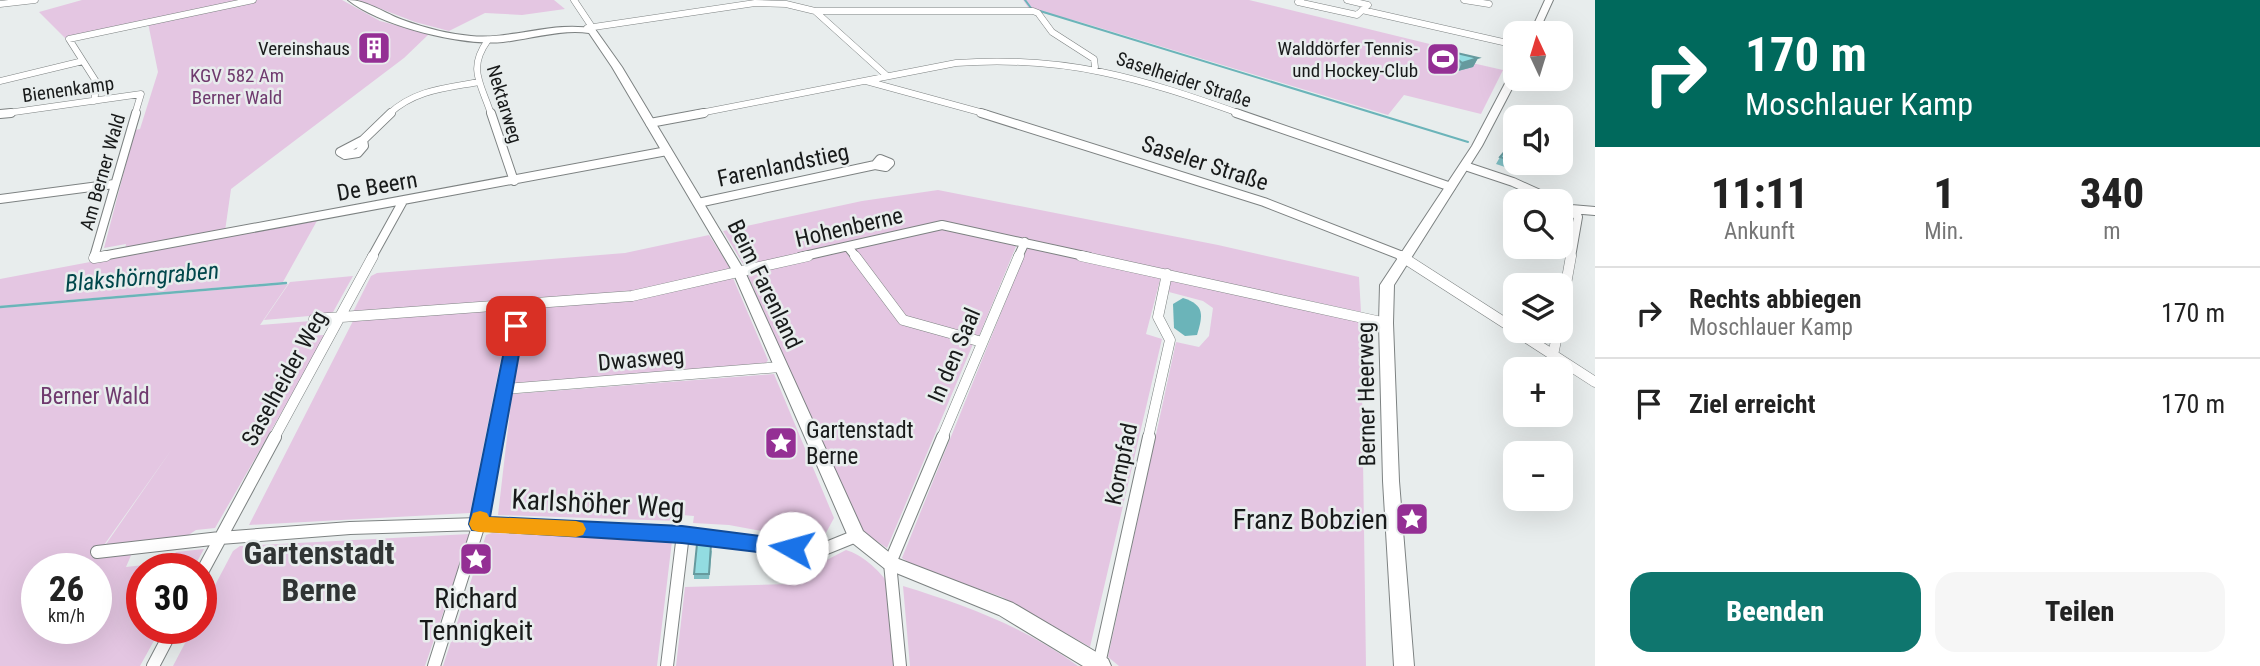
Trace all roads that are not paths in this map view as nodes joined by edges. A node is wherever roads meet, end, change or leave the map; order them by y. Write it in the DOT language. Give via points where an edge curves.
graph roads {
  1 [pos="253,0"];
  2 [pos="352,0"];
  3 [pos="575,0"];
  4 [pos="1301,0"];
  5 [pos="1347,0"];
  6 [pos="1464,0"];
  7 [pos="1549,0"];
  8 [pos="32,3"];
  9 [pos="0,4"];
  10 [pos="1489,4"];
  11 [pos="1362,10"];
  12 [pos="815,11"];
  13 [pos="1539,21"];
  14 [pos="590,28"];
  15 [pos="488,40"];
  16 [pos="1503,42"];
  17 [pos="83,61"];
  18 [pos="1095,67"];
  19 [pos="886,75"];
  20 [pos="862,80"];
  21 [pos="0,81"];
  22 [pos="479,82"];
  23 [pos="1506,91"];
  24 [pos="141,94"];
  25 [pos="94,101"];
  26 [pos="0,114"];
  27 [pos="650,123"];
  28 [pos="363,140"];
  29 [pos="667,151"];
  30 [pos="875,165"];
  31 [pos="1465,166"];
  32 [pos="514,181"];
  33 [pos="114,184"];
  34 [pos="1451,187"];
  35 [pos="1528,189"];
  36 [pos="0,199"];
  37 [pos="403,201"];
  38 [pos="698,203"];
  39 [pos="1573,209"];
  40 [pos="1573,211"];
  41 [pos="1595,211"];
  42 [pos="1025,242"];
  43 [pos="1573,245"];
  44 [pos="848,247"];
  45 [pos="1404,257"];
  46 [pos="94,258"];
  47 [pos="739,272"];
  48 [pos="1167,274"];
  49 [pos="520,305"];
  50 [pos="341,317"];
  51 [pos="314,319"];
  52 [pos="1503,322"];
  53 [pos="1385,323"];
  54 [pos="982,342"];
  55 [pos="1534,343"];
  56 [pos="1556,343"];
  57 [pos="1553,355"];
  58 [pos="780,367"];
  59 [pos="1595,382"];
  60 [pos="505,389"];
  61 [pos="479,524"];
  62 [pos="682,534"];
  63 [pos="856,536"];
  64 [pos="220,538"];
  65 [pos="97,552"];
  66 [pos="212,553"];
  67 [pos="890,563"];
  68 [pos="165,644"];
  69 [pos="1100,665"];
  70 [pos="153,666"];
  71 [pos="434,666"];
  72 [pos="667,666"];
  73 [pos="900,666"];
  74 [pos="1404,666"];
  1 -- 17 [label="street" via="69,39"];
  2 -- 15 [label="street" via="413,26"];
  3 -- 14 [label="street"];
  4 -- 11 [label="street" via="1298,2 1357,16"];
  5 -- 11 [label="street" via="1368,5"];
  6 -- 10 [label="street"];
  7 -- 13 [label="street"];
  8 -- 9 [label="street"];
  11 -- 16 [label="street"];
  12 -- 14 [label="street" via="761,2"];
  12 -- 18 [label="street" via="1033,11 1052,32 1094,59"];
  12 -- 19 [label="street"];
  14 -- 15 [label="street"];
  14 -- 27 [label="street, Beim Farenland"];
  15 -- 22 [label="street, Nektarweg" via="477,55"];
  17 -- 21 [label="street"];
  17 -- 25 [label="street" via="97,83"];
  18 -- 19 [label="street, Saselheider Straße" via="996,60"];
  18 -- 34 [label="street, Saselheider Straße" via="1142,79"];
  19 -- 20 [label="street, Saselheider Straße"];
  20 -- 27 [label="street, Saselheider Straße"];
  20 -- 45 [label="street, Saseler Straße" via="1026,125 1264,202"];
  22 -- 28 [label="street" via="403,100"];
  22 -- 32 [label="street, Nektarweg"];
  23 -- 31 [label="street, Berner Heerweg"];
  24 -- 25 [label="street, Bienenkamp"];
  24 -- 33 [label="street, Am Berner Wald"];
  25 -- 26 [label="street, Bienenkamp"];
  27 -- 29 [label="street, Beim Farenland"];
  29 -- 32 [label="street, De Beern"];
  29 -- 38 [label="street, Beim Farenland"];
  30 -- 38 [label="street, Farenlandstieg"];
  31 -- 34 [label="street, Berner Heerweg"];
  31 -- 35 [label="street"];
  32 -- 37 [label="street, De Beern"];
  33 -- 36 [label="street"];
  33 -- 46 [label="street, Am Berner Wald"];
  34 -- 45 [label="street, Berner Heerweg"];
  37 -- 46 [label="street, De Beern"];
  37 -- 50 [label="street, Saselheider Weg"];
  38 -- 47 [label="street, Beim Farenland"];
  39 -- 41 [label="street"];
  40 -- 43 [label="street" via="1578,217"];
  42 -- 44 [label="street, Hohenberne" via="942,225"];
  42 -- 48 [label="street, Hohenberne"];
  42 -- 54 [label="street, In den Saal"];
  44 -- 47 [label="street, Hohenberne"];
  44 -- 54 [label="street" via="903,320"];
  45 -- 52 [label="street, Saseler Straße"];
  45 -- 53 [label="street, Berner Heerweg" via="1387,285"];
  47 -- 49 [label="street, Hohenberne" via="632,296"];
  47 -- 58 [label="street, Beim Farenland"];
  48 -- 53 [label="street, Hohenberne"];
  48 -- 69 [label="street, Kornpfad" via="1158,317 1170,340"];
  49 -- 50 [label="street, Hohenberne"];
  49 -- 60 [label="street"];
  50 -- 51 [label="street, Hohenberne"];
  50 -- 64 [label="street, Saselheider Weg"];
  53 -- 74 [label="street, Berner Heerweg"];
  54 -- 67 [label="street, In den Saal"];
  55 -- 57 [label="street, Saseler Straße"];
  56 -- 57 [label="street"];
  57 -- 59 [label="street, Saseler Straße"];
  58 -- 60 [label="street, Dwasweg"];
  58 -- 63 [label="street, Beim Farenland"];
  60 -- 61 [label="street"];
  61 -- 62 [label="street, Karlshöher Weg"];
  61 -- 64 [label="street, Karlshöher Weg"];
  61 -- 71 [label="street"];
  62 -- 63 [label="street, Karlshöher Weg" via="819,551"];
  62 -- 72 [label="street"];
  63 -- 67 [label="street"];
  64 -- 65 [label="street, Karlshöher Weg"];
  64 -- 66 [label="street, Saselheider Weg"];
  67 -- 69 [label="street" via="1006,609"];
  67 -- 73 [label="street"];
  68 -- 70 [label="street"];
}
